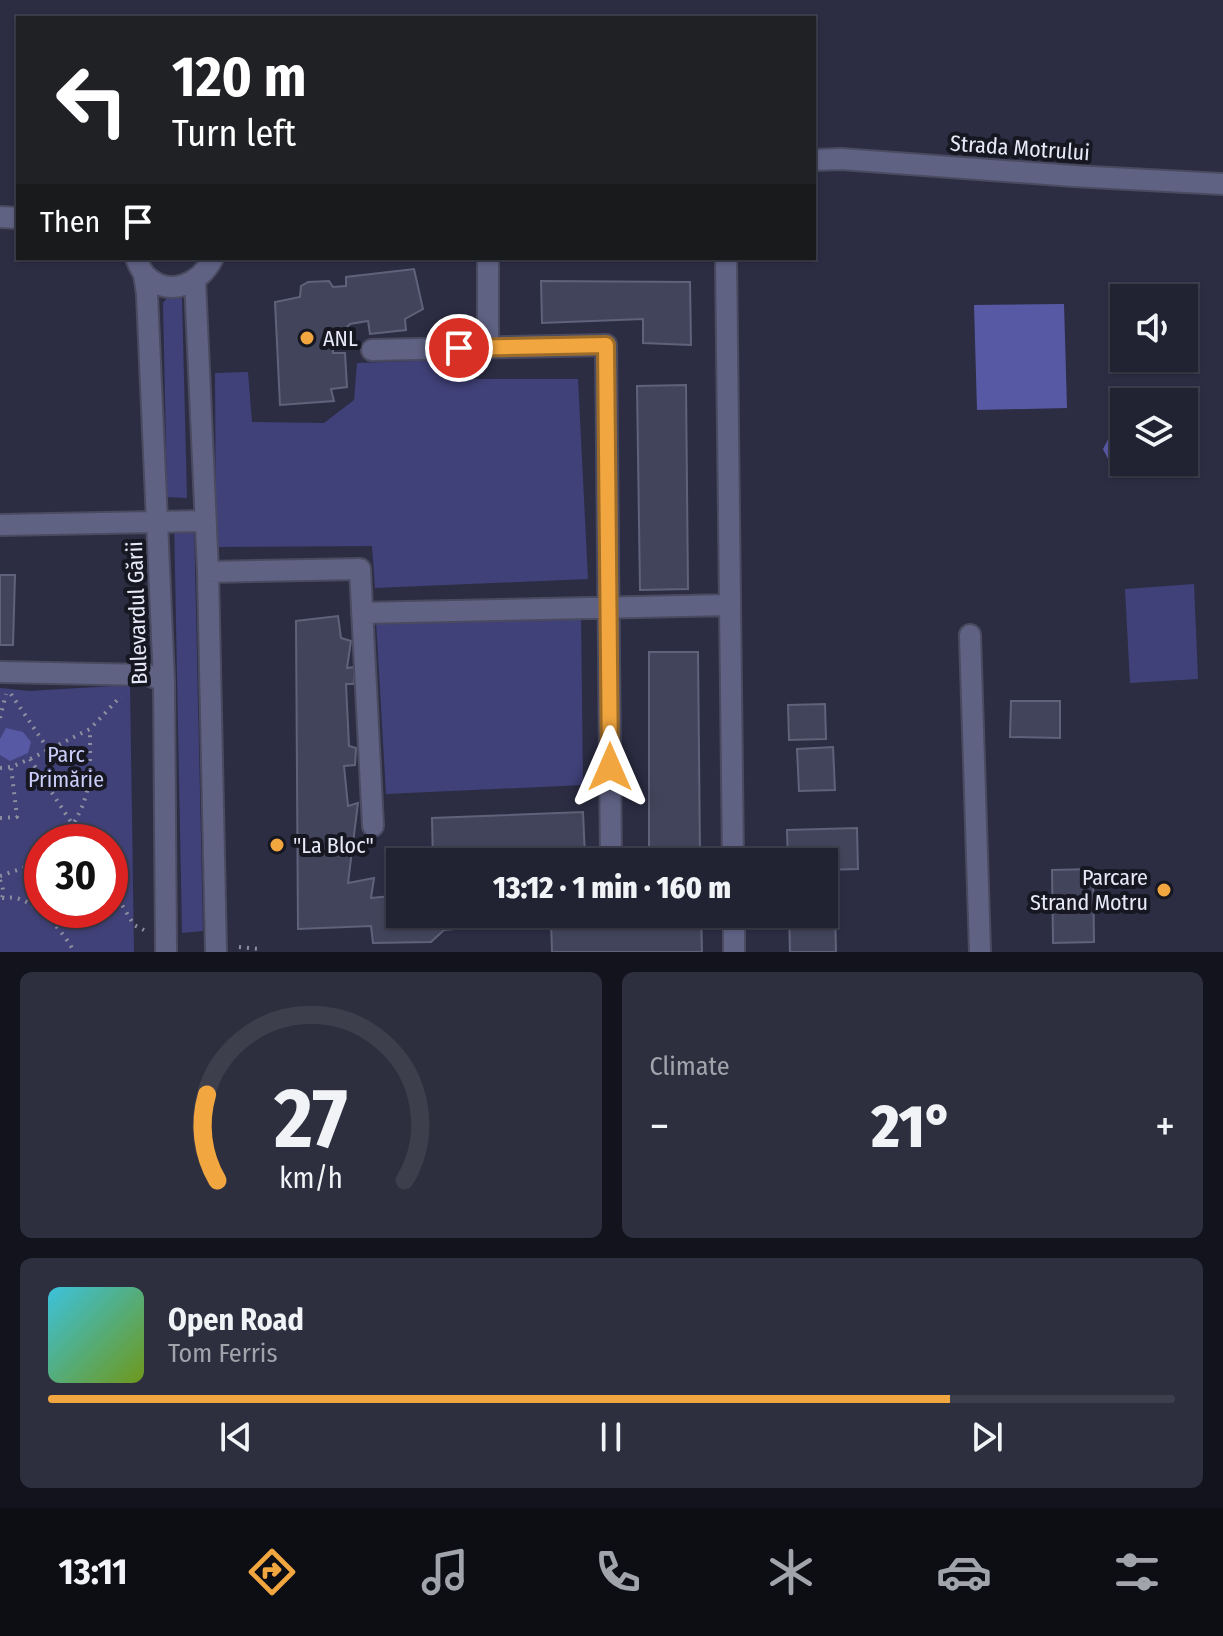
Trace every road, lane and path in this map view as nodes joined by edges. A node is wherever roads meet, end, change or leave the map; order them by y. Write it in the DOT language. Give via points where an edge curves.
graph roads {
  1 [pos="816,160"];
  2 [pos="1223,184"];
  3 [pos="212,260"];
  4 [pos="488,260"];
  5 [pos="726,260"];
  6 [pos="140,266"];
  7 [pos="195,281"];
  8 [pos="488,348"];
  9 [pos="372,350"];
  10 [pos="205,521"];
  11 [pos="158,523"];
  12 [pos="0,525"];
  13 [pos="208,572"];
  14 [pos="730,605"];
  15 [pos="609,608"];
  16 [pos="362,613"];
  17 [pos="970,635"];
  18 [pos="0,672"];
  19 [pos="156,678"];
  20 [pos="0,693"];
  21 [pos="90,729"];
  22 [pos="48,749"];
  23 [pos="30,759"];
  24 [pos="11,767"];
  25 [pos="0,768"];
  26 [pos="0,818"];
  27 [pos="73,824"];
  28 [pos="74,824"];
  29 [pos="373,826"];
  30 [pos="611,848"];
  31 [pos="733,848"];
  32 [pos="24,867"];
  33 [pos="0,878"];
  34 [pos="1,900"];
  35 [pos="128,915"];
  36 [pos="734,928"];
  37 [pos="166,948"];
  38 [pos="74,952"];
  39 [pos="216,952"];
  40 [pos="734,952"];
  41 [pos="980,952"];
  1 -- 2 [label="street, Strada Motrului"];
  3 -- 7 [label="street"];
  4 -- 8 [label="street"];
  5 -- 14 [label="street"];
  6 -- 7 [label="street" via="159,284 176,287"];
  6 -- 11 [label="street, Bulevardul Gării" via="147,294"];
  7 -- 10 [label="street"];
  8 -- 9 [label="street"];
  8 -- 15 [label="street" via="606,345"];
  10 -- 11 [label="street"];
  10 -- 13 [label="street"];
  11 -- 12 [label="street"];
  11 -- 19 [label="street, Bulevardul Gării"];
  13 -- 16 [label="street" via="360,569"];
  13 -- 39 [label="street"];
  14 -- 15 [label="street"];
  14 -- 31 [label="street"];
  15 -- 16 [label="street"];
  15 -- 30 [label="street"];
  16 -- 29 [label="street"];
  17 -- 41 [label="street"];
  18 -- 19 [label="street"];
  19 -- 21 [label="path" via="130,685"];
  19 -- 37 [label="street, Bulevardul Gării"];
  20 -- 22 [label="path" via="7,689"];
  21 -- 22 [label="path"];
  21 -- 28 [label="path" via="87,796"];
  22 -- 23 [label="path"];
  23 -- 24 [label="path"];
  23 -- 27 [label="path"];
  24 -- 25 [label="path"];
  24 -- 26 [label="path" via="17,817"];
  32 -- 33 [label="path"];
  33 -- 34 [label="path"];
  34 -- 38 [label="path" via="17,898 30,905 58,927"];
  35 -- 37 [label="path"];
  36 -- 40 [label="street"];
}
